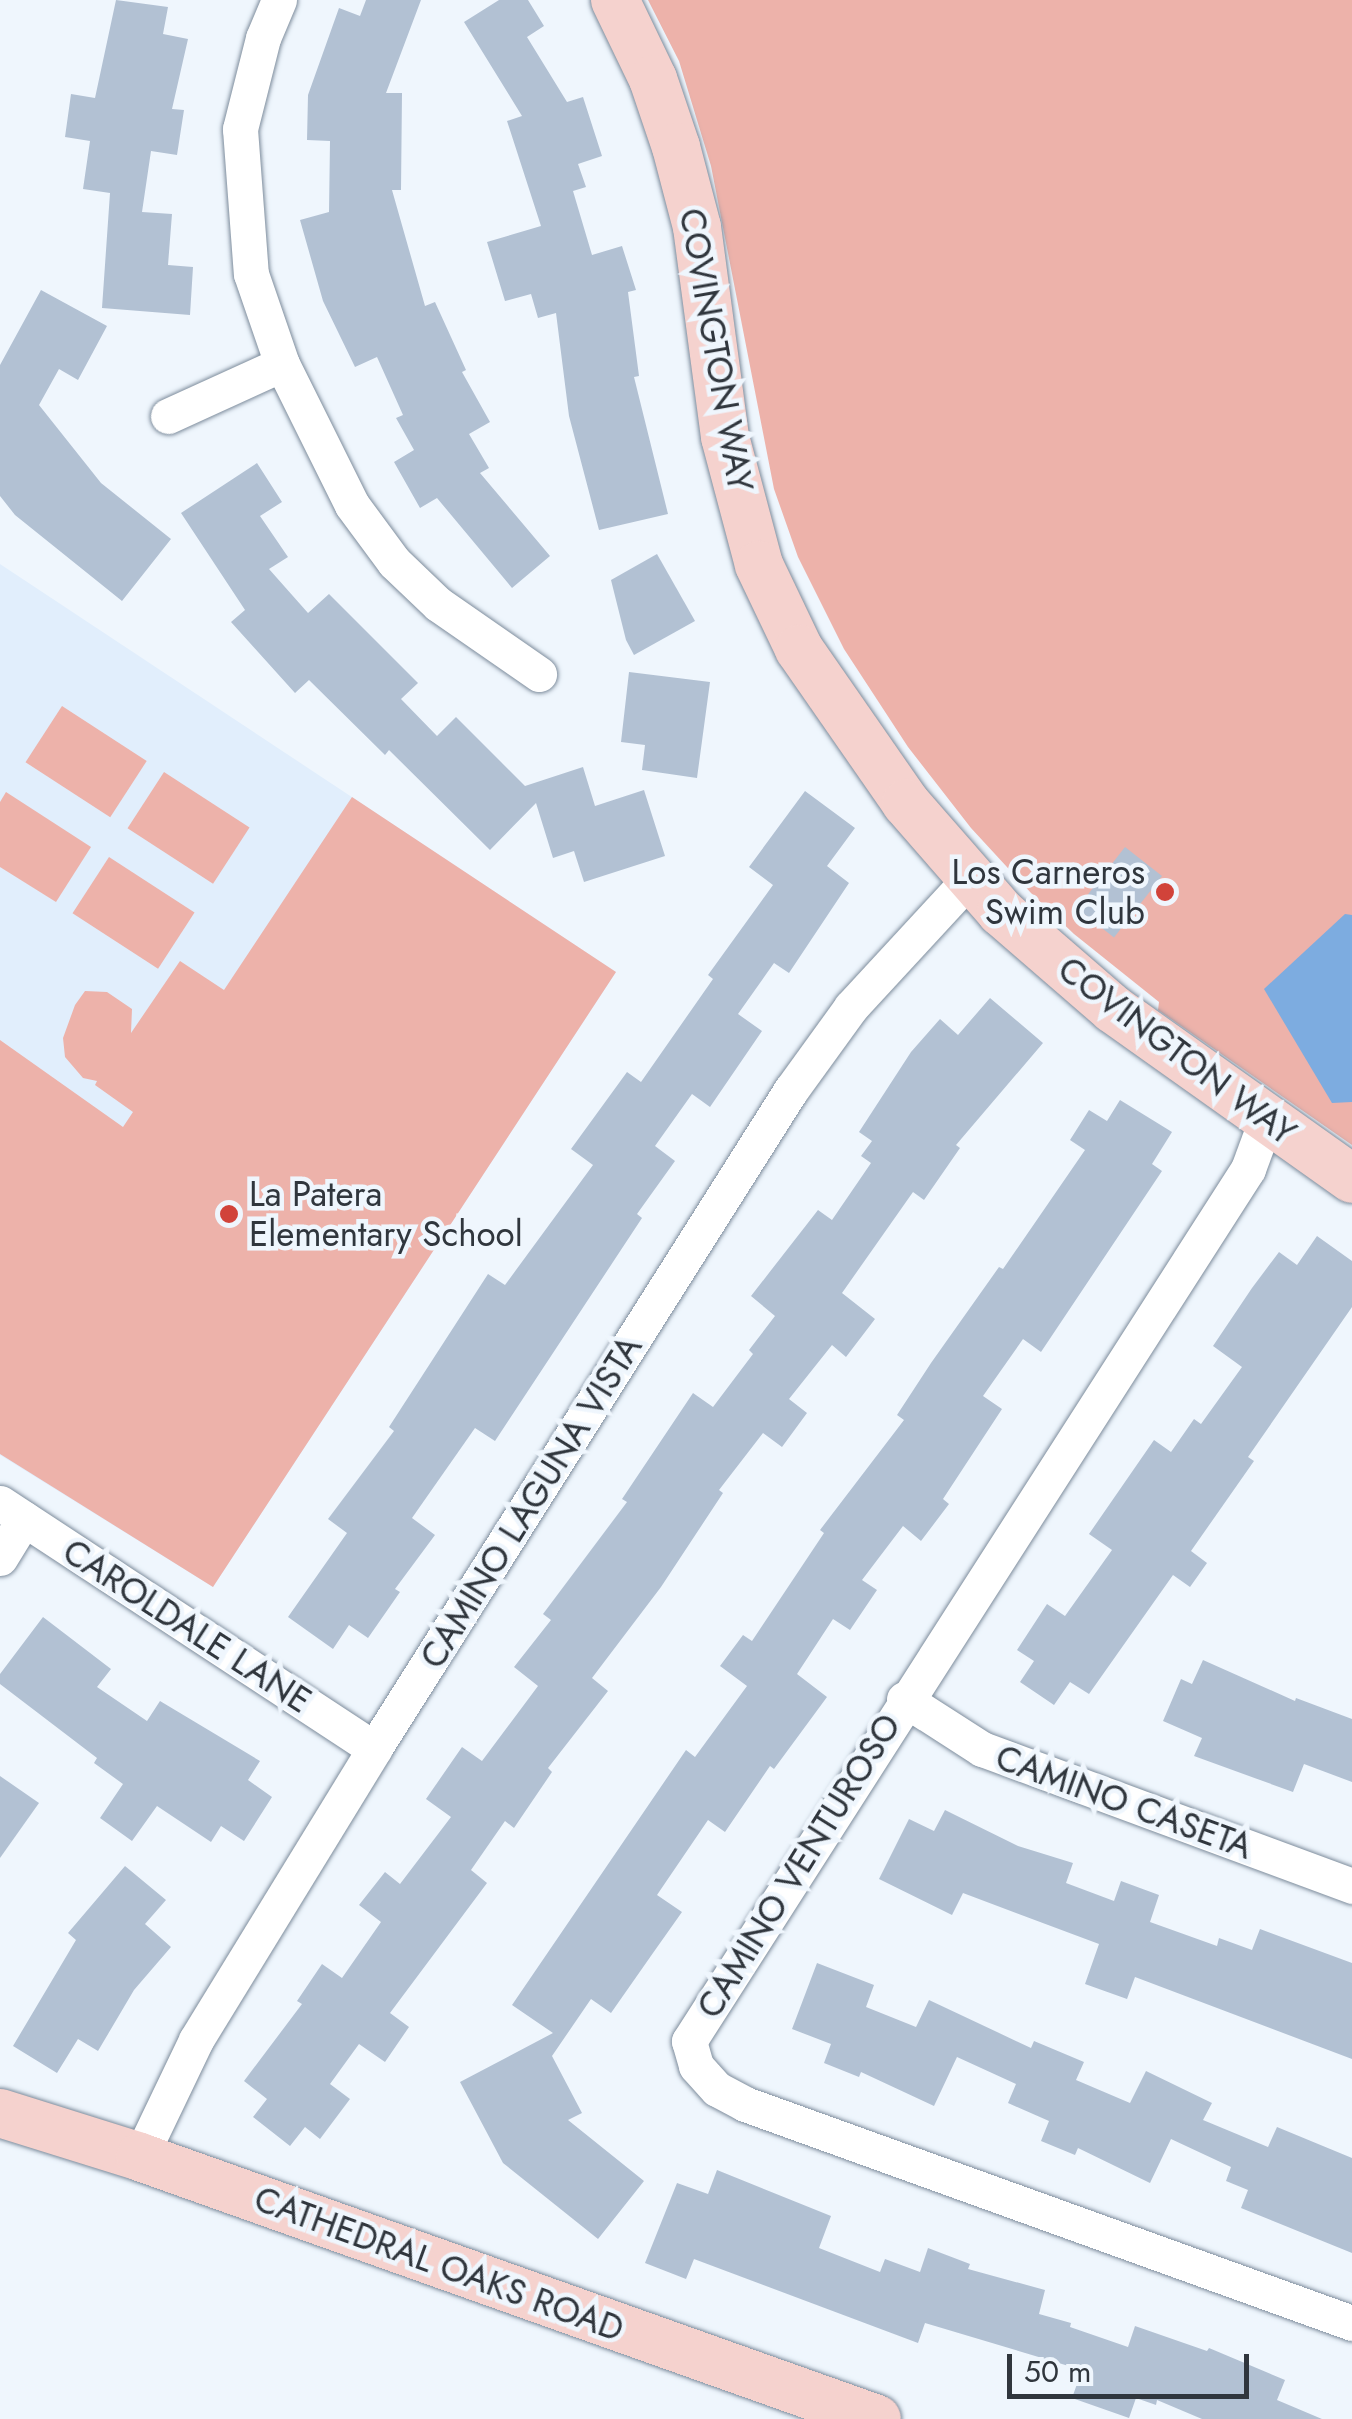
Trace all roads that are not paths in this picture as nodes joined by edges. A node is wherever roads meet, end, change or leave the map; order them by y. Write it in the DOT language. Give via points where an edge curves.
graph roads {
  1 [pos="279,0"];
  2 [pos="615,0"];
  3 [pos="282,364"];
  4 [pos="168,416"];
  5 [pos="539,674"];
  6 [pos="969,880"];
  7 [pos="1266,1120"];
  8 [pos="1352,1179"];
  9 [pos="12,1511"];
  10 [pos="0,1558"];
  11 [pos="904,1699"];
  12 [pos="374,1748"];
  13 [pos="1352,1886"];
  14 [pos="0,2114"];
  15 [pos="140,2157"];
  16 [pos="1352,2323"];
  17 [pos="877,2419"];
  1 -- 3 [label="street" via="240,128 251,274"];
  2 -- 6 [label="street, COVINGTON WAY" via="653,79 697,227 725,438 759,566 799,650"];
  3 -- 4 [label="street"];
  3 -- 5 [label="street" via="352,505 394,562 438,604"];
  6 -- 7 [label="street, COVINGTON WAY" via="1112,1010"];
  6 -- 12 [label="street, CAMINO LAGUNA VISTA" via="851,1007 791,1090"];
  7 -- 8 [label="street, COVINGTON WAY"];
  7 -- 11 [label="street, CAMINO VENTUROSO" via="1248,1169"];
  9 -- 10 [label="street"];
  9 -- 12 [label="street, CAROLDALE LANE"];
  11 -- 13 [label="street, CAMINO CASETA" via="982,1749"];
  11 -- 16 [label="street, CAMINO VENTUROSO" via="689,2041 684,2073 745,2104"];
  12 -- 15 [label="street, CAMINO LAGUNA VISTA" via="196,2040"];
  14 -- 15 [label="street, CATHEDRAL OAKS ROAD"];
  15 -- 17 [label="street, CATHEDRAL OAKS ROAD"];
}
